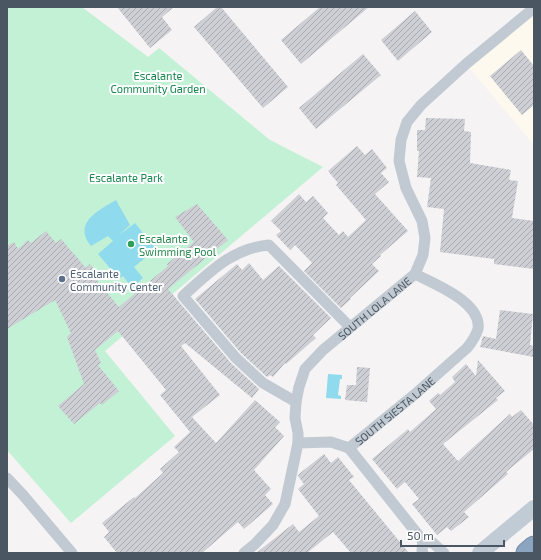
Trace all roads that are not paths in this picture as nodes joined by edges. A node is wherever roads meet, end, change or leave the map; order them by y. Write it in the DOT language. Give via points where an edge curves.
graph roads {
  1 [pos="534,8"];
  2 [pos="415,274"];
  3 [pos="350,327"];
  4 [pos="296,402"];
  5 [pos="298,443"];
  6 [pos="349,448"];
  7 [pos="7,478"];
  8 [pos="534,508"];
  9 [pos="424,541"];
  10 [pos="534,546"];
  11 [pos="72,553"];
  12 [pos="244,553"];
  13 [pos="423,553"];
  14 [pos="444,553"];
  15 [pos="480,553"];
  16 [pos="527,553"];
  1 -- 2 [label="street, SOUTH LOLA LANE" via="432,94 407,122 401,140 399,161 406,188 422,221 425,238 423,255"];
  2 -- 3 [label="street, SOUTH LOLA LANE"];
  2 -- 6 [label="street, SOUTH SIESTA LANE" via="469,305 477,320 478,329 467,348"];
  3 -- 4 [label="street, SOUTH LOLA LANE" via="305,369"];
  3 -- 4 [label="street" via="269,245 255,246 222,262 183,296 236,358 263,383"];
  4 -- 5 [label="street, SOUTH LOLA LANE"];
  5 -- 6 [label="street, SOUTH SIESTA LANE" via="331,442"];
  5 -- 12 [label="street" via="285,504 273,525"];
  6 -- 9 [label="street"];
  7 -- 11 [label="street"];
  8 -- 15 [label="main road"];
  9 -- 13 [label="street"];
  9 -- 14 [label="street" via="433,543"];
  10 -- 16 [label="highway"];
}
